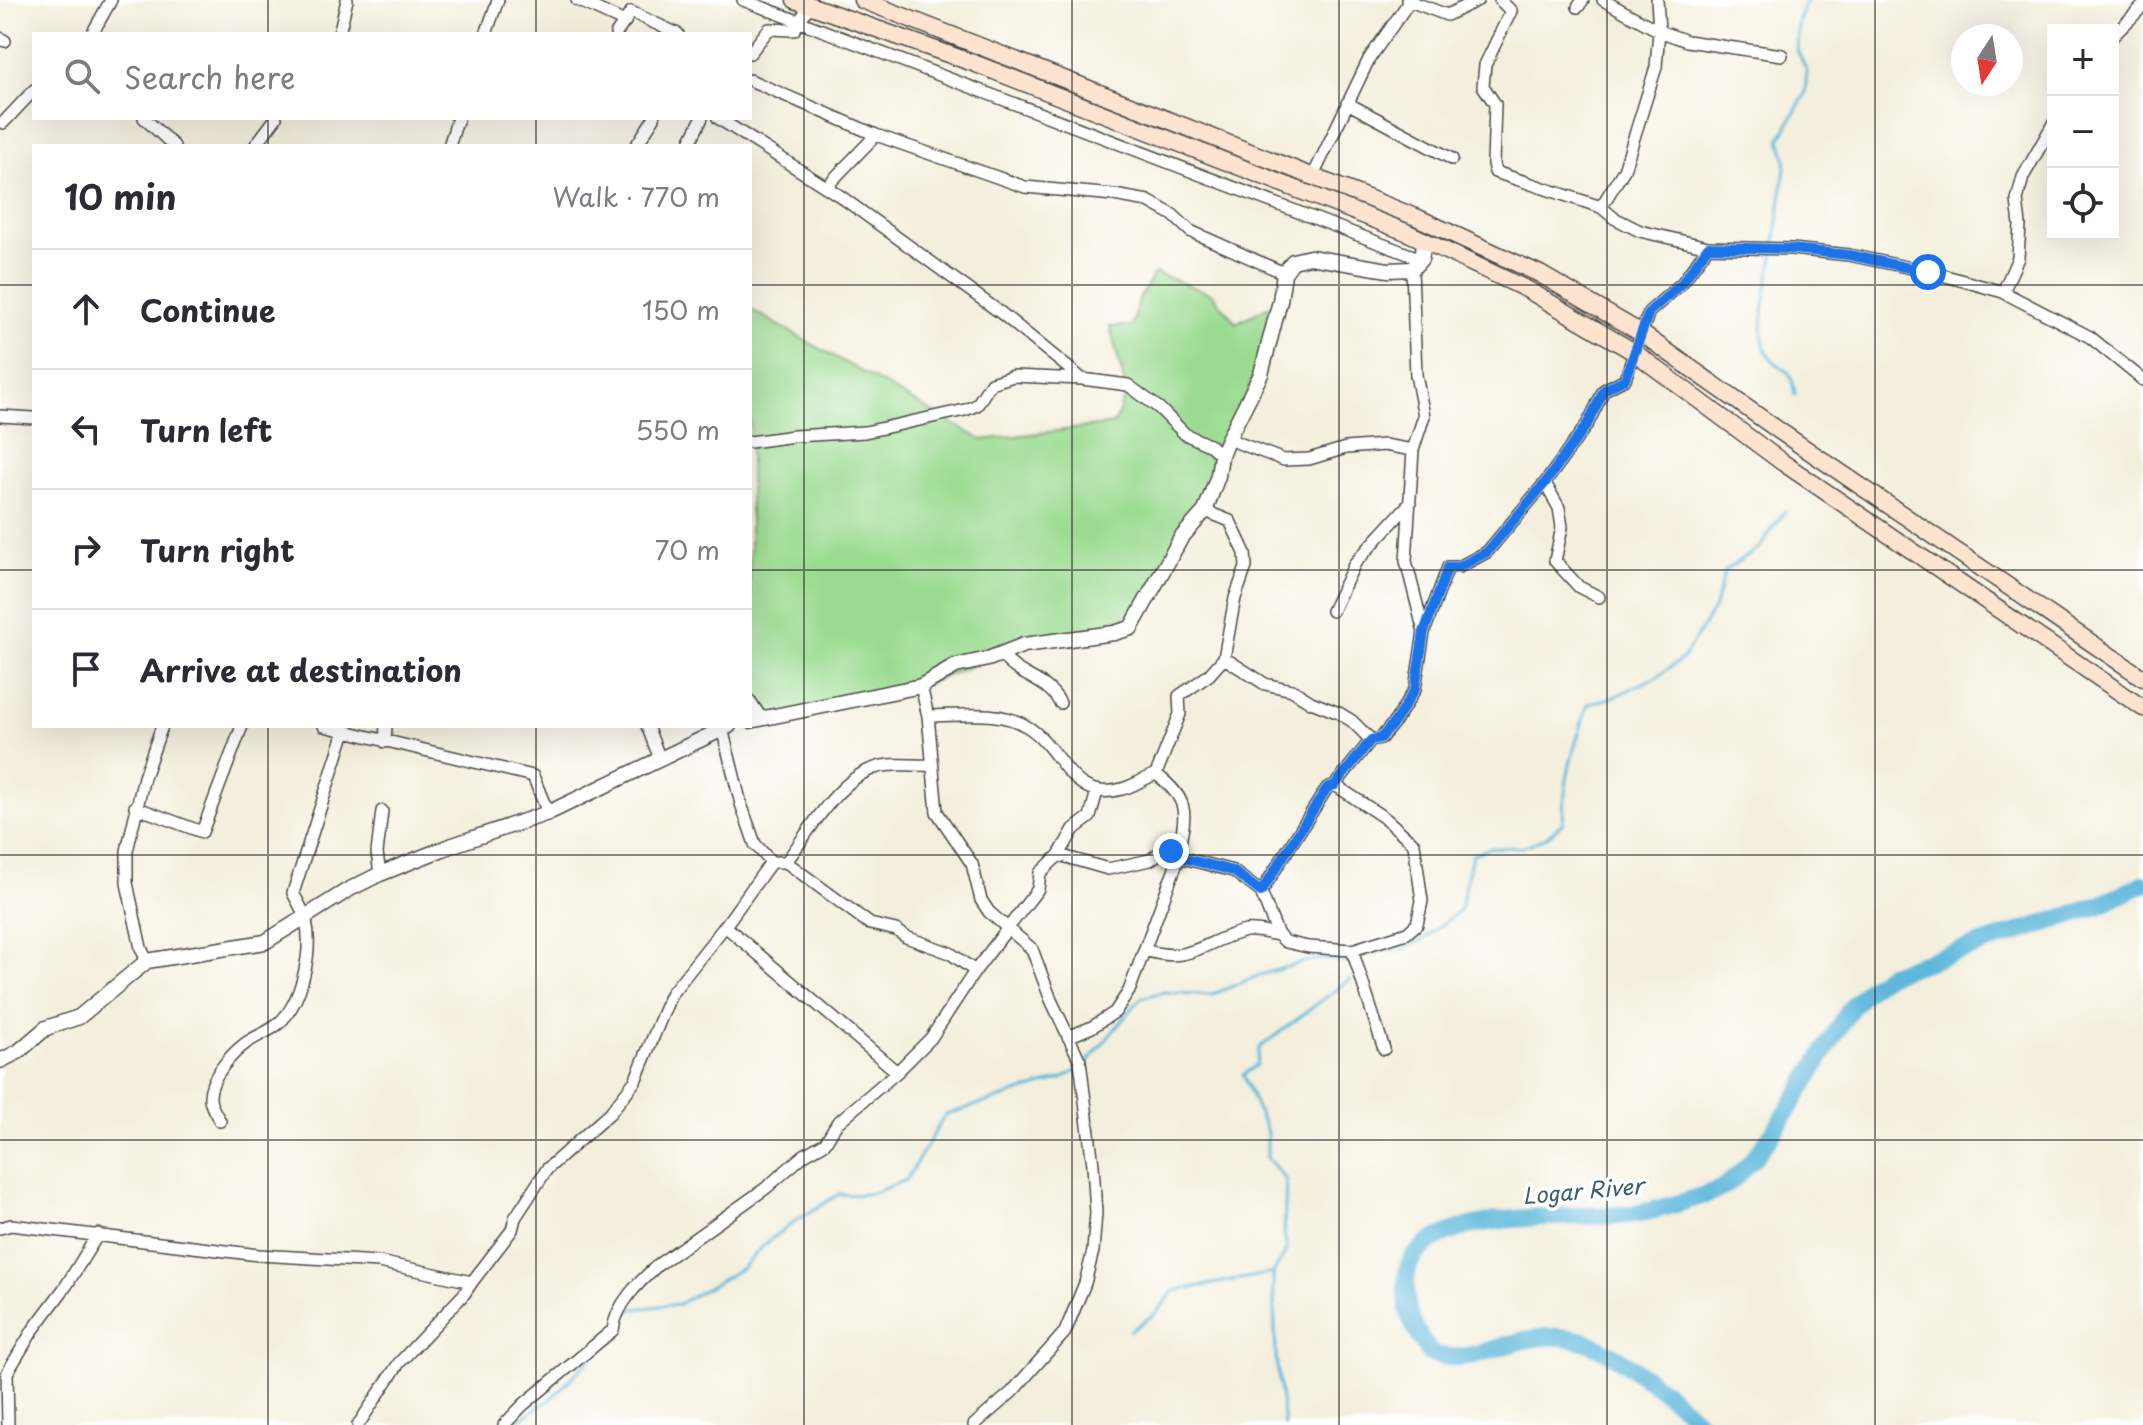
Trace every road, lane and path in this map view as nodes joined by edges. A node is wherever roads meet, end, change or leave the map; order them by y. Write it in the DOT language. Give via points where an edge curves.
graph roads {
  1 [pos="111,0"];
  2 [pos="347,0"];
  3 [pos="498,0"];
  4 [pos="577,0"];
  5 [pos="743,0"];
  6 [pos="1478,0"];
  7 [pos="1500,0"];
  8 [pos="1603,0"];
  9 [pos="1657,0"];
  10 [pos="869,1"];
  11 [pos="1408,1"];
  12 [pos="802,3"];
  13 [pos="892,5"];
  14 [pos="2143,6"];
  15 [pos="625,22"];
  16 [pos="799,22"];
  17 [pos="2119,30"];
  18 [pos="1659,31"];
  19 [pos="93,32"];
  20 [pos="339,32"];
  21 [pos="487,32"];
  22 [pos="618,32"];
  23 [pos="674,32"];
  24 [pos="752,50"];
  25 [pos="1782,55"];
  26 [pos="752,81"];
  27 [pos="32,92"];
  28 [pos="1347,103"];
  29 [pos="146,120"];
  30 [pos="274,120"];
  31 [pos="457,120"];
  32 [pos="653,120"];
  33 [pos="701,120"];
  34 [pos="721,120"];
  35 [pos="3,123"];
  36 [pos="876,135"];
  37 [pos="2047,135"];
  38 [pos="172,144"];
  39 [pos="256,144"];
  40 [pos="450,144"];
  41 [pos="637,144"];
  42 [pos="689,144"];
  43 [pos="1452,159"];
  44 [pos="1313,176"];
  45 [pos="826,187"];
  46 [pos="1601,207"];
  47 [pos="1425,240"];
  48 [pos="1708,247"];
  49 [pos="1416,264"];
  50 [pos="1284,273"];
  51 [pos="2003,292"];
  52 [pos="1641,333"];
  53 [pos="1634,352"];
  54 [pos="1082,379"];
  55 [pos="2143,380"];
  56 [pos="0,416"];
  57 [pos="32,418"];
  58 [pos="1228,439"];
  59 [pos="752,442"];
  60 [pos="1413,450"];
  61 [pos="1221,455"];
  62 [pos="1545,483"];
  63 [pos="1410,503"];
  64 [pos="1205,511"];
  65 [pos="1599,597"];
  66 [pos="1332,611"];
  67 [pos="1424,632"];
  68 [pos="1001,654"];
  69 [pos="1224,658"];
  70 [pos="2143,678"];
  71 [pos="921,686"];
  72 [pos="1060,703"];
  73 [pos="2143,708"];
  74 [pos="928,716"];
  75 [pos="756,720"];
  76 [pos="161,728"];
  77 [pos="241,728"];
  78 [pos="332,728"];
  79 [pos="386,728"];
  80 [pos="648,728"];
  81 [pos="723,728"];
  82 [pos="725,728"];
  83 [pos="345,731"];
  84 [pos="1371,740"];
  85 [pos="385,742"];
  86 [pos="660,759"];
  87 [pos="931,765"];
  88 [pos="1156,774"];
  89 [pos="1335,785"];
  90 [pos="1097,791"];
  91 [pos="135,807"];
  92 [pos="382,811"];
  93 [pos="548,813"];
  94 [pos="1059,855"];
  95 [pos="1178,855"];
  96 [pos="771,862"];
  97 [pos="786,862"];
  98 [pos="380,874"];
  99 [pos="1261,892"];
  100 [pos="305,918"];
  101 [pos="725,926"];
  102 [pos="1008,928"];
  103 [pos="1278,935"];
  104 [pos="1144,950"];
  105 [pos="1354,956"];
  106 [pos="147,961"];
  107 [pos="975,971"];
  108 [pos="1068,1037"];
  109 [pos="1384,1049"];
  110 [pos="0,1061"];
  111 [pos="897,1072"];
  112 [pos="220,1121"];
  113 [pos="0,1228"];
  114 [pos="98,1234"];
  115 [pos="472,1282"];
  116 [pos="8,1425"];
  117 [pos="358,1425"];
  118 [pos="504,1425"];
  119 [pos="974,1425"];
  1 -- 19 [label="street"];
  2 -- 20 [label="street"];
  3 -- 21 [label="street"];
  4 -- 15 [label="street"];
  5 -- 16 [label="street"];
  6 -- 11 [label="street" via="1447,15"];
  7 -- 46 [label="street" via="1511,11 1485,65 1483,86 1495,104 1495,172"];
  8 -- 18 [label="street"];
  9 -- 18 [label="street"];
  10 -- 13 [label="main road"];
  11 -- 28 [label="street"];
  12 -- 16 [label="street"];
  12 -- 47 [label="main road" via="976,64"];
  13 -- 44 [label="main road"];
  14 -- 17 [label="street"];
  15 -- 22 [label="street"];
  15 -- 23 [label="street" via="631,12"];
  16 -- 24 [label="street" via="794,30 769,29"];
  16 -- 49 [label="street"];
  18 -- 25 [label="street" via="1701,44"];
  18 -- 46 [label="street" via="1656,67 1624,170"];
  26 -- 36 [label="street"];
  27 -- 35 [label="street"];
  28 -- 43 [label="street"];
  28 -- 44 [label="street"];
  29 -- 38 [label="street"];
  30 -- 39 [label="street"];
  31 -- 40 [label="street"];
  32 -- 41 [label="street"];
  33 -- 42 [label="street"];
  34 -- 45 [label="street"];
  36 -- 45 [label="street"];
  36 -- 50 [label="street" via="1025,187 1148,201 1190,231"];
  37 -- 51 [label="street" via="2023,177 2017,200 2018,258"];
  44 -- 52 [label="main road" via="1540,274"];
  45 -- 54 [label="street" via="1001,313"];
  46 -- 48 [label="street" via="1640,231"];
  47 -- 49 [label="street"];
  47 -- 53 [label="main road" via="1528,290"];
  48 -- 51 [label="street" via="1862,258"];
  48 -- 52 [label="street" via="1682,283 1649,312"];
  49 -- 50 [label="street" via="1388,270 1310,257 1293,261"];
  49 -- 60 [label="street" via="1416,375 1424,416"];
  50 -- 58 [label="street" via="1261,374"];
  51 -- 55 [label="street" via="2090,337"];
  52 -- 53 [label="street"];
  52 -- 70 [label="main road"];
  53 -- 62 [label="street" via="1625,379 1604,390 1588,423"];
  53 -- 73 [label="main road" via="1782,462"];
  54 -- 59 [label="street" via="1013,376 991,383 977,405 965,410 865,432"];
  54 -- 61 [label="street" via="1128,385 1185,434"];
  56 -- 57 [label="street"];
  58 -- 60 [label="street" via="1284,460 1384,445"];
  58 -- 61 [label="street"];
  60 -- 63 [label="street"];
  61 -- 64 [label="street"];
  62 -- 65 [label="street" via="1559,508 1562,527 1555,561 1579,587"];
  62 -- 67 [label="street" via="1487,552 1448,567"];
  63 -- 66 [label="street" via="1355,563"];
  63 -- 67 [label="street" via="1406,561"];
  64 -- 68 [label="street" via="1181,538 1131,628 1024,645"];
  64 -- 69 [label="street" via="1230,521 1245,553"];
  67 -- 84 [label="street" via="1415,689 1381,738"];
  68 -- 71 [label="street" via="956,666"];
  68 -- 72 [label="street" via="1010,667 1052,688"];
  69 -- 84 [label="street" via="1265,684 1292,690 1339,713"];
  69 -- 88 [label="street" via="1179,696 1180,714"];
  71 -- 74 [label="street"];
  71 -- 75 [label="street"];
  74 -- 87 [label="street"];
  74 -- 90 [label="street" via="1005,717 1028,726 1060,757 1072,779"];
  76 -- 91 [label="street"];
  77 -- 91 [label="street" via="202,832"];
  78 -- 83 [label="street"];
  79 -- 85 [label="street"];
  80 -- 86 [label="street"];
  81 -- 86 [label="street"];
  82 -- 96 [label="street" via="741,804 755,844"];
  83 -- 85 [label="street"];
  83 -- 100 [label="street" via="293,893"];
  84 -- 89 [label="street"];
  85 -- 93 [label="street" via="533,776"];
  86 -- 93 [label="street"];
  87 -- 97 [label="street" via="876,767 853,779"];
  87 -- 102 [label="street" via="937,812 972,864 981,900"];
  88 -- 90 [label="street" via="1122,789"];
  88 -- 95 [label="street" via="1176,790 1185,817"];
  89 -- 99 [label="street" via="1327,788"];
  89 -- 105 [label="street" via="1414,844 1421,883 1417,924"];
  90 -- 94 [label="street" via="1090,817 1074,829"];
  91 -- 106 [label="street" via="127,883"];
  92 -- 98 [label="street"];
  93 -- 98 [label="street"];
  94 -- 95 [label="street" via="1108,869 1150,860 1165,849"];
  94 -- 102 [label="street" via="1040,873 1038,889"];
  95 -- 99 [label="street" via="1233,871"];
  95 -- 104 [label="street"];
  96 -- 97 [label="street"];
  96 -- 101 [label="street"];
  97 -- 107 [label="street" via="870,924 950,953"];
  98 -- 100 [label="street"];
  99 -- 103 [label="street"];
  100 -- 106 [label="street" via="265,942"];
  100 -- 112 [label="street" via="305,973 286,1015 233,1054 212,1084 209,1101"];
  101 -- 111 [label="street"];
  101 -- 115 [label="street" via="671,994 635,1081 610,1113 547,1169 512,1230"];
  102 -- 107 [label="street"];
  102 -- 108 [label="street" via="1032,949"];
  103 -- 104 [label="street" via="1248,931 1175,956"];
  103 -- 105 [label="street" via="1286,942"];
  104 -- 108 [label="street" via="1115,1012"];
  105 -- 109 [label="street"];
  106 -- 110 [label="street" via="79,1017 46,1028"];
  107 -- 111 [label="street" via="931,1038"];
  108 -- 119 [label="street" via="1081,1066 1096,1213 1093,1251 1065,1332 1012,1392"];
  111 -- 118 [label="street" via="837,1123 825,1143 651,1271 615,1312 613,1330"];
  113 -- 114 [label="street"];
  114 -- 115 [label="street" via="259,1255 379,1262"];
  114 -- 116 [label="street" via="7,1373"];
  115 -- 117 [label="street" via="399,1363"];
}
